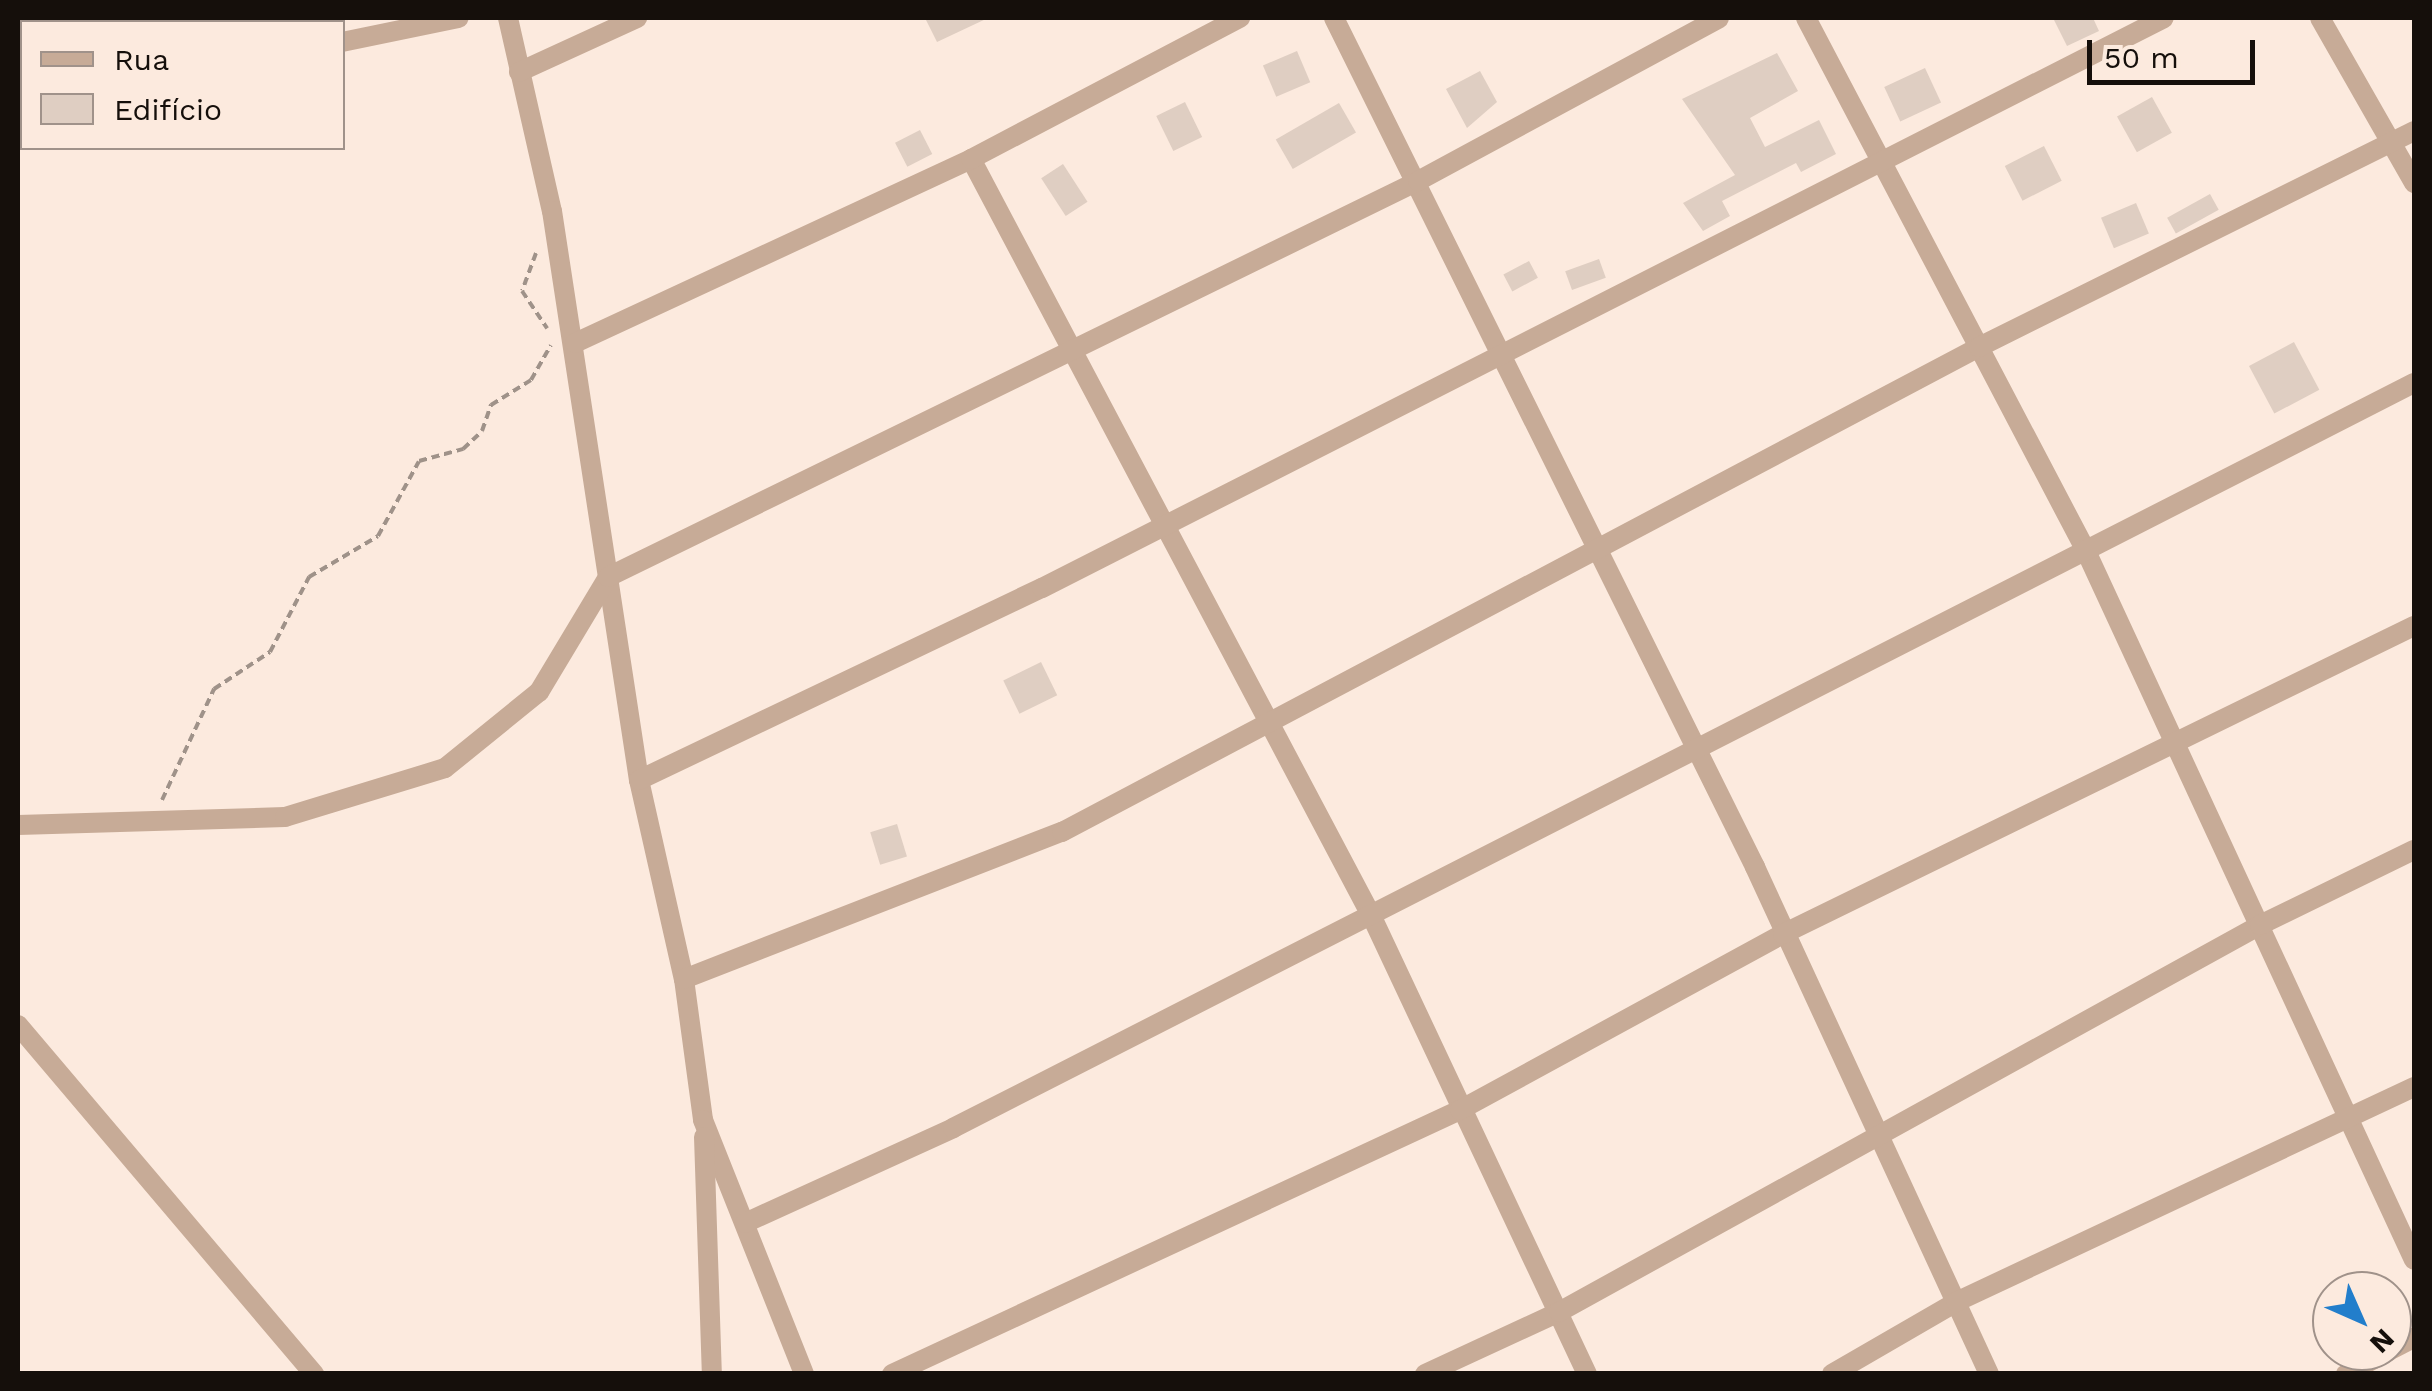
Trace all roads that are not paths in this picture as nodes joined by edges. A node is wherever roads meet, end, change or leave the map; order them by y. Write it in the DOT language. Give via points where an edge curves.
graph roads {
  1 [pos="459,18"];
  2 [pos="508,18"];
  3 [pos="637,18"];
  4 [pos="1240,18"];
  5 [pos="1334,18"];
  6 [pos="1719,18"];
  7 [pos="1806,18"];
  8 [pos="2164,18"];
  9 [pos="2320,18"];
  10 [pos="345,41"];
  11 [pos="519,72"];
  12 [pos="2414,131"];
  13 [pos="2392,143"];
  14 [pos="972,158"];
  15 [pos="1884,163"];
  16 [pos="1418,181"];
  17 [pos="2414,182"];
  18 [pos="574,343"];
  19 [pos="1076,348"];
  20 [pos="1978,348"];
  21 [pos="1499,354"];
  22 [pos="2414,383"];
  23 [pos="1166,524"];
  24 [pos="2085,550"];
  25 [pos="1598,554"];
  26 [pos="608,577"];
  27 [pos="2414,626"];
  28 [pos="1268,725"];
  29 [pos="2182,747"];
  30 [pos="1698,750"];
  31 [pos="638,780"];
  32 [pos="18,826"];
  33 [pos="2414,850"];
  34 [pos="1371,915"];
  35 [pos="2260,925"];
  36 [pos="1783,934"];
  37 [pos="684,979"];
  38 [pos="18,1026"];
  39 [pos="2414,1087"];
  40 [pos="1460,1110"];
  41 [pos="703,1120"];
  42 [pos="2346,1120"];
  43 [pos="1876,1137"];
  44 [pos="745,1224"];
  45 [pos="2414,1260"];
  46 [pos="1956,1302"];
  47 [pos="1559,1312"];
  48 [pos="314,1374"];
  49 [pos="712,1374"];
  50 [pos="804,1374"];
  51 [pos="892,1374"];
  52 [pos="1425,1374"];
  53 [pos="1587,1374"];
  54 [pos="1832,1374"];
  55 [pos="1989,1374"];
  1 -- 10 [label="street"];
  2 -- 11 [label="street"];
  3 -- 11 [label="street"];
  4 -- 14 [label="street"];
  5 -- 16 [label="street"];
  6 -- 16 [label="street"];
  7 -- 15 [label="street"];
  8 -- 15 [label="street"];
  9 -- 13 [label="street"];
  11 -- 18 [label="street"];
  12 -- 13 [label="street"];
  13 -- 17 [label="street"];
  13 -- 20 [label="street"];
  14 -- 18 [label="street"];
  14 -- 19 [label="street"];
  15 -- 20 [label="street"];
  15 -- 21 [label="street"];
  16 -- 19 [label="street"];
  16 -- 21 [label="street"];
  18 -- 26 [label="street"];
  19 -- 23 [label="street"];
  19 -- 26 [label="street"];
  20 -- 24 [label="street"];
  20 -- 25 [label="street"];
  21 -- 23 [label="street"];
  21 -- 25 [label="street"];
  22 -- 24 [label="street"];
  23 -- 28 [label="street"];
  23 -- 31 [label="street"];
  24 -- 29 [label="street"];
  24 -- 30 [label="street"];
  25 -- 28 [label="street"];
  25 -- 30 [label="street"];
  26 -- 31 [label="street"];
  26 -- 32 [label="street" via="539,692 445,768 285,817"];
  27 -- 29 [label="street"];
  28 -- 34 [label="street"];
  28 -- 37 [label="street" via="1062,832"];
  29 -- 35 [label="street"];
  29 -- 36 [label="street"];
  30 -- 34 [label="street"];
  30 -- 36 [label="street"];
  31 -- 37 [label="street"];
  33 -- 35 [label="street"];
  34 -- 40 [label="street"];
  34 -- 44 [label="street"];
  35 -- 42 [label="street"];
  35 -- 43 [label="street"];
  36 -- 40 [label="street"];
  36 -- 43 [label="street"];
  37 -- 41 [label="street"];
  38 -- 48 [label="street"];
  39 -- 42 [label="street"];
  40 -- 47 [label="street"];
  40 -- 51 [label="street"];
  41 -- 44 [label="street"];
  41 -- 49 [label="street"];
  42 -- 45 [label="street"];
  42 -- 46 [label="street"];
  43 -- 46 [label="street"];
  43 -- 47 [label="street"];
  44 -- 50 [label="street"];
  46 -- 54 [label="street"];
  46 -- 55 [label="street"];
  47 -- 52 [label="street"];
  47 -- 53 [label="street"];
}
